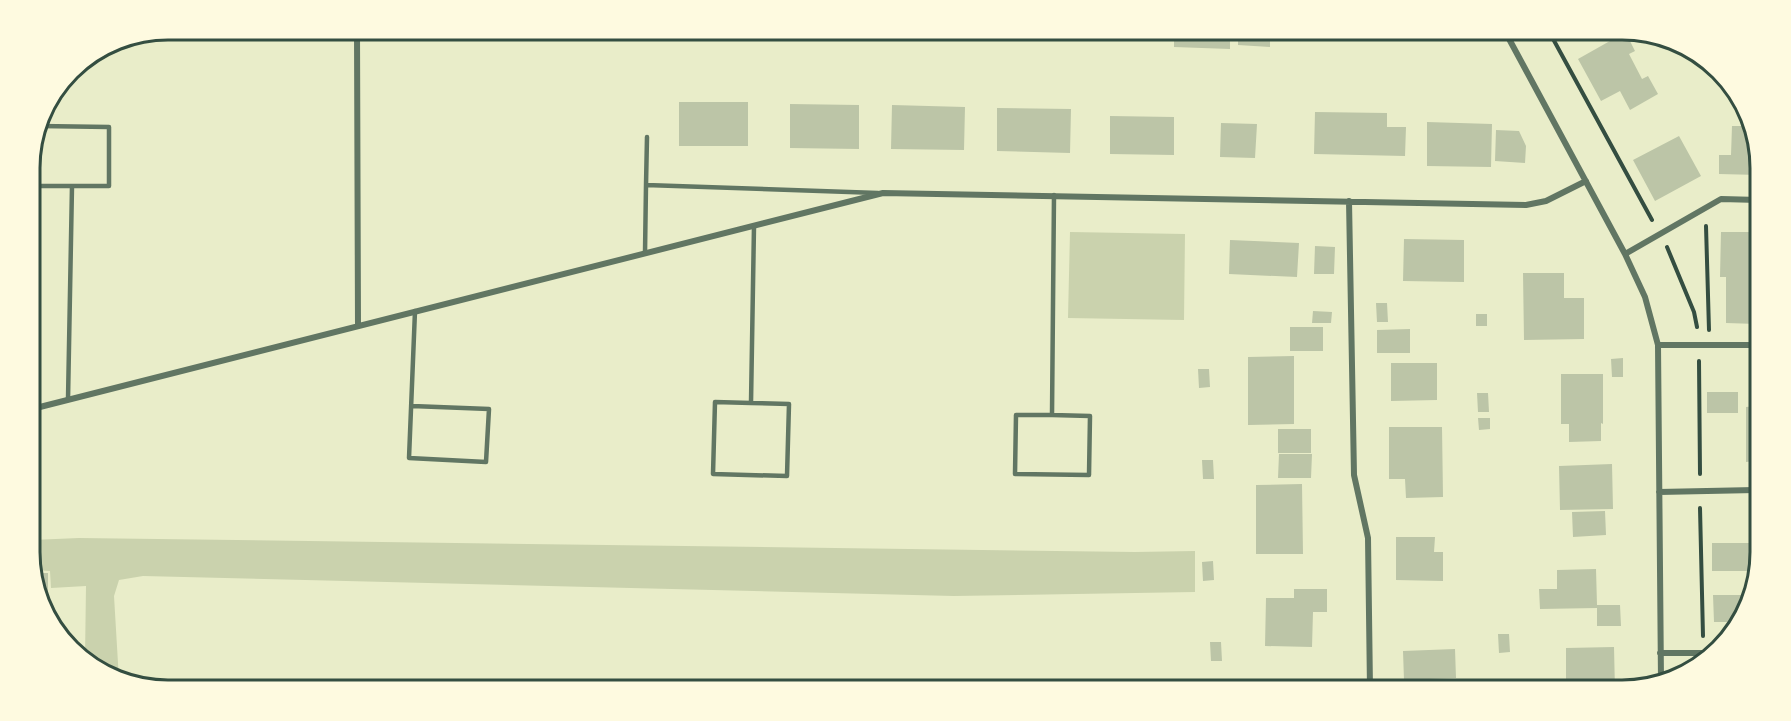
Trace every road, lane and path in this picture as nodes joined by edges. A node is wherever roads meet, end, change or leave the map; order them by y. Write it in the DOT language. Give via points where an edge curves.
graph roads {
  1 [pos="357,40"];
  2 [pos="1510,40"];
  3 [pos="48,126"];
  4 [pos="647,137"];
  5 [pos="1586,182"];
  6 [pos="646,185"];
  7 [pos="41,186"];
  8 [pos="72,186"];
  9 [pos="883,193"];
  10 [pos="1054,195"];
  11 [pos="1750,200"];
  12 [pos="1350,201"];
  13 [pos="1705,208"];
  14 [pos="754,226"];
  15 [pos="645,253"];
  16 [pos="1625,254"];
  17 [pos="415,311"];
  18 [pos="358,326"];
  19 [pos="1658,345"];
  20 [pos="1709,345"];
  21 [pos="1750,345"];
  22 [pos="68,400"];
  23 [pos="752,403"];
  24 [pos="412,406"];
  25 [pos="40,407"];
  26 [pos="1052,415"];
  27 [pos="1750,490"];
  28 [pos="1659,492"];
  29 [pos="1660,653"];
  30 [pos="1701,653"];
  31 [pos="1661,675"];
  32 [pos="1370,680"];
  1 -- 18 [label="street"];
  2 -- 5 [label="street"];
  3 -- 8 [label="lane" via="109,127 108,186"];
  4 -- 6 [label="lane"];
  5 -- 12 [label="street" via="1546,201 1526,205"];
  5 -- 16 [label="street"];
  6 -- 9 [label="lane"];
  6 -- 15 [label="lane"];
  7 -- 8 [label="lane"];
  8 -- 22 [label="lane"];
  9 -- 10 [label="street"];
  9 -- 14 [label="street"];
  10 -- 12 [label="street"];
  10 -- 26 [label="lane"];
  11 -- 13 [label="street" via="1721,199"];
  12 -- 32 [label="street" via="1354,476 1368,538"];
  13 -- 16 [label="street"];
  13 -- 20 [label="path"];
  14 -- 15 [label="street"];
  14 -- 23 [label="lane"];
  15 -- 17 [label="street"];
  16 -- 19 [label="street" via="1645,297"];
  17 -- 18 [label="street"];
  17 -- 24 [label="lane"];
  18 -- 22 [label="street"];
  19 -- 20 [label="street"];
  19 -- 28 [label="street"];
  20 -- 21 [label="street"];
  22 -- 25 [label="street"];
  23 -- 23 [label="lane" via="715,402 713,474 787,476 789,404"];
  24 -- 24 [label="lane" via="409,458 486,462 489,409"];
  26 -- 26 [label="lane" via="1016,415 1016,474 1089,475 1090,416"];
  27 -- 28 [label="street"];
  28 -- 29 [label="street"];
  29 -- 30 [label="street"];
  29 -- 31 [label="street"];
}
